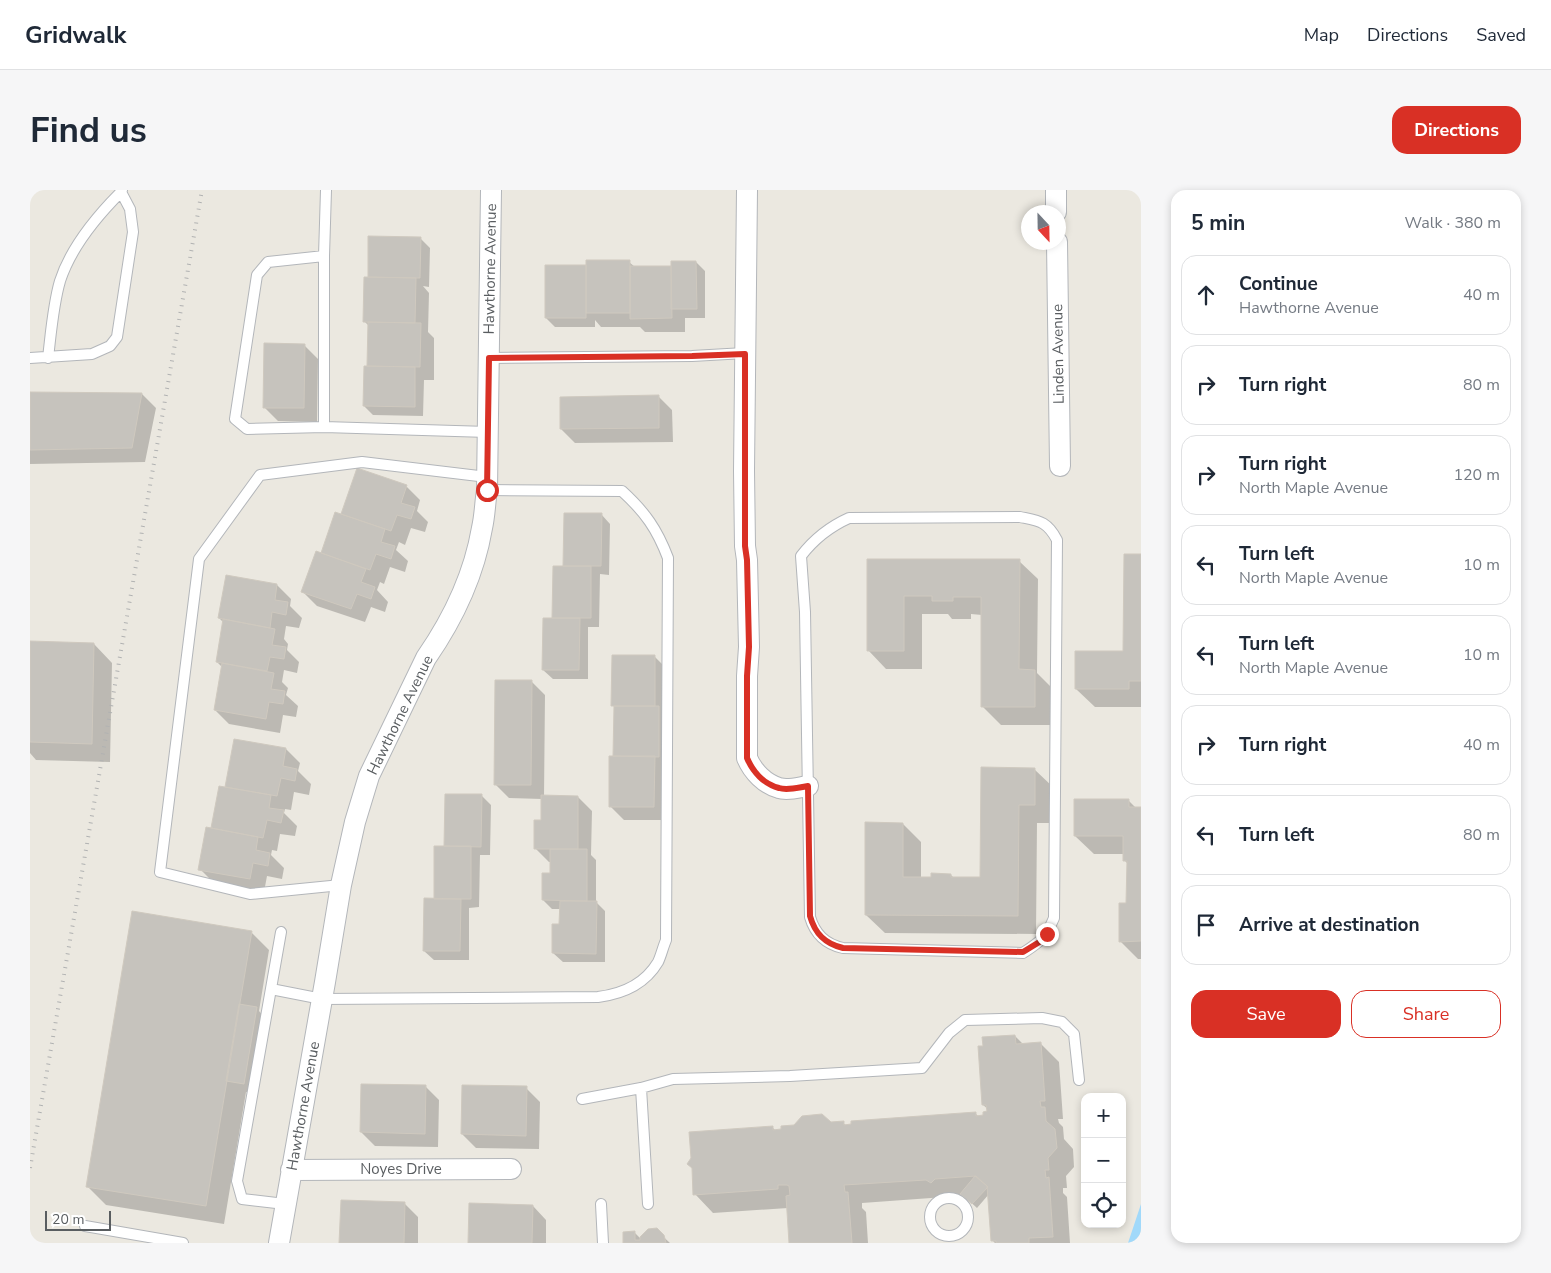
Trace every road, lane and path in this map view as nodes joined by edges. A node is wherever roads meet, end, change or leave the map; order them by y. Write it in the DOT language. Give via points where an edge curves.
graph roads {
  1 [pos="326,190"];
  2 [pos="490,190"];
  3 [pos="747,190"];
  4 [pos="1056,190"];
  5 [pos="121,191"];
  6 [pos="1056,205"];
  7 [pos="1057,250"];
  8 [pos="324,256"];
  9 [pos="745,354"];
  10 [pos="30,358"];
  11 [pos="48,358"];
  12 [pos="489,358"];
  13 [pos="324,427"];
  14 [pos="488,432"];
  15 [pos="1060,466"];
  16 [pos="487,484"];
  17 [pos="808,786"];
  18 [pos="341,885"];
  19 [pos="281,932"];
  20 [pos="271,988"];
  21 [pos="322,999"];
  22 [pos="1079,1080"];
  23 [pos="641,1088"];
  24 [pos="582,1099"];
  25 [pos="511,1169"];
  26 [pos="291,1170"];
  27 [pos="285,1204"];
  28 [pos="601,1204"];
  29 [pos="648,1204"];
  30 [pos="85,1226"];
  31 [pos="183,1243"];
  32 [pos="279,1243"];
  33 [pos="603,1243"];
  1 -- 8 [label="lane"];
  2 -- 12 [label="street, Hawthorne Avenue"];
  3 -- 9 [label="street"];
  4 -- 6 [label="street"];
  5 -- 11 [label="lane" via="94,221 71,256 60,281"];
  5 -- 11 [label="lane" via="130,209 134,232 117,337 110,346 92,354"];
  7 -- 15 [label="street, Linden Avenue"];
  8 -- 13 [label="lane"];
  8 -- 13 [label="lane" via="268,262 258,275 234,419 248,429"];
  9 -- 12 [label="lane"];
  9 -- 17 [label="street" via="744,537 749,647 747,758 758,776 779,788"];
  10 -- 11 [label="lane"];
  12 -- 14 [label="street, Hawthorne Avenue"];
  13 -- 14 [label="lane"];
  14 -- 16 [label="street, Hawthorne Avenue"];
  16 -- 18 [label="street, Hawthorne Avenue" via="473,566 457,607 426,658 370,776 355,822"];
  16 -- 18 [label="lane" via="362,462 260,475 198,559 160,872 250,894"];
  16 -- 21 [label="lane" via="622,491 649,518 662,540 668,558 666,940 658,962 644,979 612,996"];
  17 -- 17 [label="lane" via="801,556 811,543 838,522 849,518 1020,517 1040,521 1052,531 1057,540 1054,918 1041,941 1023,952 843,948 832,945 820,936 810,916"];
  18 -- 21 [label="street, Hawthorne Avenue"];
  19 -- 20 [label="lane"];
  20 -- 21 [label="lane"];
  20 -- 27 [label="lane" via="237,1181 242,1199"];
  21 -- 26 [label="street, Hawthorne Avenue"];
  22 -- 23 [label="lane" via="1074,1034 1062,1022 1042,1018 965,1020 949,1033 922,1068 673,1079"];
  23 -- 24 [label="lane"];
  23 -- 29 [label="lane"];
  25 -- 26 [label="street, Noyes Drive"];
  26 -- 27 [label="street, Hawthorne Avenue"];
  27 -- 32 [label="street, Hawthorne Avenue"];
  28 -- 33 [label="lane"];
  30 -- 31 [label="lane"];
}
